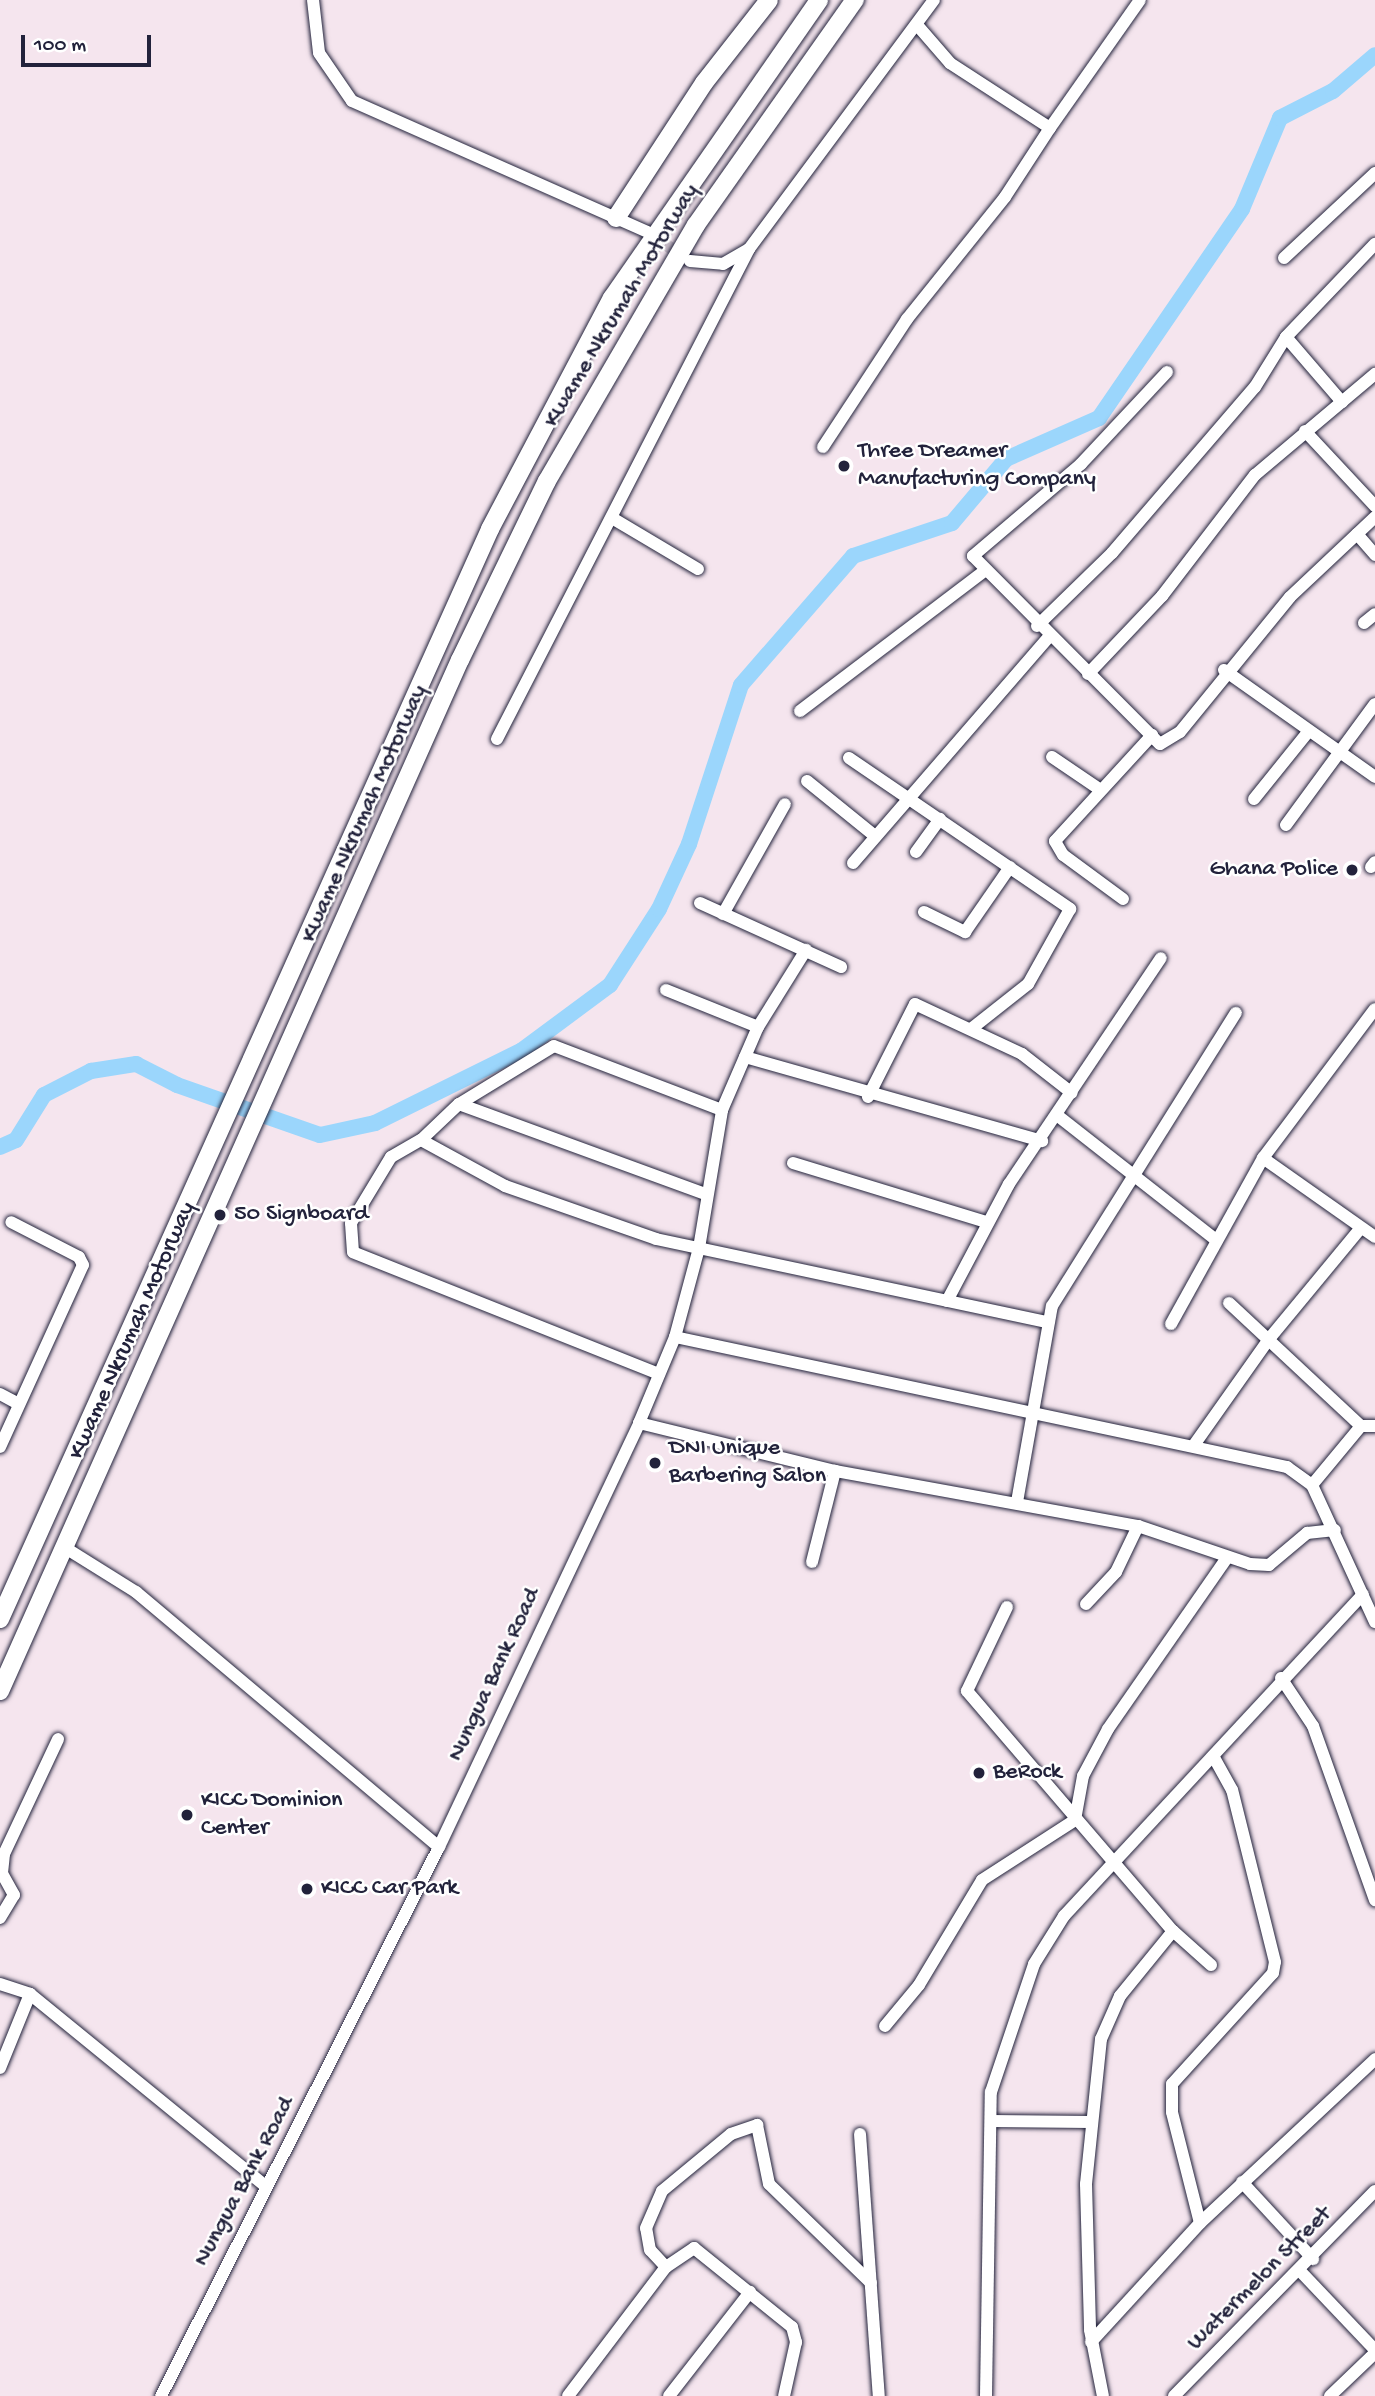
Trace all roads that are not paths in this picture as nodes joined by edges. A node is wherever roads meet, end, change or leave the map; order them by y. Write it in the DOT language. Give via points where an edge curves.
graph roads {
  1 [pos="313,0"];
  2 [pos="769,0"];
  3 [pos="819,0"];
  4 [pos="855,0"];
  5 [pos="869,0"];
  6 [pos="934,0"];
  7 [pos="1140,0"];
  8 [pos="918,26"];
  9 [pos="1051,128"];
  10 [pos="753,144"];
  11 [pos="1375,173"];
  12 [pos="616,218"];
  13 [pos="647,232"];
  14 [pos="1375,244"];
  15 [pos="749,249"];
  16 [pos="1284,258"];
  17 [pos="690,261"];
  18 [pos="1286,338"];
  19 [pos="1167,372"];
  20 [pos="1375,374"];
  21 [pos="1342,402"];
  22 [pos="1305,431"];
  23 [pos="823,447"];
  24 [pos="1375,506"];
  25 [pos="1375,517"];
  26 [pos="612,518"];
  27 [pos="1357,534"];
  28 [pos="1375,555"];
  29 [pos="698,569"];
  30 [pos="983,572"];
  31 [pos="1375,614"];
  32 [pos="1364,623"];
  33 [pos="1037,626"];
  34 [pos="1048,638"];
  35 [pos="1224,670"];
  36 [pos="1088,674"];
  37 [pos="1375,704"];
  38 [pos="800,711"];
  39 [pos="1308,732"];
  40 [pos="1152,735"];
  41 [pos="497,739"];
  42 [pos="1336,751"];
  43 [pos="1052,757"];
  44 [pos="849,758"];
  45 [pos="1375,777"];
  46 [pos="807,780"];
  47 [pos="1099,789"];
  48 [pos="907,797"];
  49 [pos="1254,799"];
  50 [pos="785,804"];
  51 [pos="940,819"];
  52 [pos="1286,825"];
  53 [pos="875,836"];
  54 [pos="916,852"];
  55 [pos="853,863"];
  56 [pos="1010,867"];
  57 [pos="1124,899"];
  58 [pos="700,903"];
  59 [pos="924,912"];
  60 [pos="723,914"];
  61 [pos="806,950"];
  62 [pos="1161,958"];
  63 [pos="841,967"];
  64 [pos="666,990"];
  65 [pos="1375,1009"];
  66 [pos="1236,1013"];
  67 [pos="758,1027"];
  68 [pos="971,1029"];
  69 [pos="745,1057"];
  70 [pos="1072,1093"];
  71 [pos="868,1097"];
  72 [pos="459,1104"];
  73 [pos="722,1110"];
  74 [pos="1058,1116"];
  75 [pos="421,1140"];
  76 [pos="1042,1141"];
  77 [pos="1264,1158"];
  78 [pos="793,1163"];
  79 [pos="1130,1178"];
  80 [pos="707,1195"];
  81 [pos="11,1222"];
  82 [pos="986,1222"];
  83 [pos="1360,1229"];
  84 [pos="1375,1237"];
  85 [pos="1216,1240"];
  86 [pos="699,1248"];
  87 [pos="947,1301"];
  88 [pos="1229,1303"];
  89 [pos="1048,1322"];
  90 [pos="1171,1324"];
  91 [pos="675,1337"];
  92 [pos="1269,1339"];
  93 [pos="659,1374"];
  94 [pos="0,1394"];
  95 [pos="19,1404"];
  96 [pos="1035,1414"];
  97 [pos="639,1423"];
  98 [pos="1361,1426"];
  99 [pos="1375,1426"];
  100 [pos="1194,1445"];
  101 [pos="0,1447"];
  102 [pos="835,1471"];
  103 [pos="1312,1485"];
  104 [pos="1017,1502"];
  105 [pos="1138,1526"];
  106 [pos="1335,1530"];
  107 [pos="64,1546"];
  108 [pos="1227,1558"];
  109 [pos="812,1562"];
  110 [pos="1363,1594"];
  111 [pos="1086,1604"];
  112 [pos="1007,1607"];
  113 [pos="0,1619"];
  114 [pos="1375,1622"];
  115 [pos="1281,1678"];
  116 [pos="0,1691"];
  117 [pos="58,1739"];
  118 [pos="1213,1755"];
  119 [pos="1075,1820"];
  120 [pos="439,1847"];
  121 [pos="1117,1861"];
  122 [pos="1375,1900"];
  123 [pos="0,1918"];
  124 [pos="1172,1931"];
  125 [pos="1210,1965"];
  126 [pos="0,1984"];
  127 [pos="30,1994"];
  128 [pos="885,2026"];
  129 [pos="1375,2059"];
  130 [pos="0,2068"];
  131 [pos="991,2121"];
  132 [pos="1090,2122"];
  133 [pos="860,2134"];
  134 [pos="1242,2182"];
  135 [pos="263,2184"];
  136 [pos="1375,2191"];
  137 [pos="1200,2223"];
  138 [pos="1313,2259"];
  139 [pos="666,2267"];
  140 [pos="1301,2272"];
  141 [pos="870,2283"];
  142 [pos="750,2292"];
  143 [pos="1091,2342"];
  144 [pos="1375,2352"];
  145 [pos="161,2396"];
  146 [pos="568,2396"];
  147 [pos="669,2396"];
  148 [pos="784,2396"];
  149 [pos="879,2396"];
  150 [pos="986,2396"];
  151 [pos="1103,2396"];
  152 [pos="1174,2396"];
  153 [pos="1330,2396"];
  1 -- 12 [label="street" via="319,53 352,101"];
  2 -- 12 [label="highway" via="704,83"];
  3 -- 113 [label="highway, Kwame Nkrumah Motorway" via="606,309 452,607"];
  4 -- 10 [label="highway, Kwame Nkrumah Motorway"];
  5 -- 10 [label="highway"];
  6 -- 8 [label="street"];
  7 -- 9 [label="street"];
  8 -- 9 [label="street" via="950,63"];
  8 -- 15 [label="street" via="890,55"];
  9 -- 23 [label="street" via="1005,197 908,318"];
  10 -- 107 [label="highway, Kwame Nkrumah Motorway" via="621,347 547,481"];
  11 -- 16 [label="street"];
  12 -- 13 [label="street"];
  14 -- 18 [label="street"];
  15 -- 17 [label="street" via="723,264"];
  15 -- 26 [label="street"];
  18 -- 21 [label="street"];
  18 -- 33 [label="street" via="1255,387 1112,553"];
  19 -- 30 [label="street" via="1081,464 974,553"];
  20 -- 21 [label="street"];
  21 -- 22 [label="street"];
  22 -- 24 [label="street"];
  22 -- 36 [label="street" via="1255,475 1162,596"];
  25 -- 27 [label="street"];
  26 -- 29 [label="street"];
  26 -- 41 [label="street"];
  27 -- 28 [label="street"];
  27 -- 35 [label="street"];
  30 -- 33 [label="street"];
  30 -- 38 [label="street"];
  31 -- 32 [label="street"];
  33 -- 34 [label="street"];
  34 -- 36 [label="street"];
  34 -- 48 [label="street"];
  35 -- 39 [label="street"];
  35 -- 40 [label="street" via="1167,744"];
  36 -- 40 [label="street"];
  37 -- 42 [label="street"];
  39 -- 42 [label="street"];
  39 -- 49 [label="street"];
  40 -- 47 [label="street"];
  42 -- 45 [label="street"];
  42 -- 52 [label="street"];
  43 -- 47 [label="street"];
  44 -- 48 [label="street"];
  46 -- 53 [label="street"];
  47 -- 57 [label="street" via="1055,846"];
  48 -- 51 [label="street"];
  48 -- 53 [label="street"];
  50 -- 60 [label="street"];
  51 -- 54 [label="street"];
  51 -- 56 [label="street"];
  53 -- 55 [label="street"];
  56 -- 59 [label="street" via="965,932"];
  56 -- 68 [label="street" via="1070,909 1070,916 1028,984"];
  58 -- 60 [label="street"];
  60 -- 61 [label="street"];
  61 -- 63 [label="street"];
  61 -- 67 [label="street, Nungua Bank Road"];
  62 -- 70 [label="street"];
  64 -- 67 [label="street"];
  65 -- 77 [label="street"];
  66 -- 79 [label="street"];
  67 -- 69 [label="street, Nungua Bank Road"];
  68 -- 70 [label="street" via="1022,1054"];
  68 -- 71 [label="street" via="915,1004"];
  69 -- 71 [label="street"];
  69 -- 73 [label="street, Nungua Bank Road"];
  70 -- 74 [label="street"];
  71 -- 76 [label="street"];
  72 -- 73 [label="street" via="555,1046"];
  72 -- 75 [label="street"];
  72 -- 80 [label="street"];
  73 -- 80 [label="street, Nungua Bank Road"];
  74 -- 76 [label="street"];
  74 -- 79 [label="street"];
  75 -- 86 [label="street" via="505,1186"];
  75 -- 93 [label="street" via="391,1157 351,1223 353,1252"];
  76 -- 82 [label="street"];
  77 -- 83 [label="street"];
  77 -- 85 [label="street"];
  78 -- 82 [label="street"];
  79 -- 85 [label="street"];
  79 -- 89 [label="street"];
  80 -- 86 [label="street, Nungua Bank Road"];
  81 -- 95 [label="street" via="79,1257 83,1265"];
  82 -- 87 [label="street"];
  83 -- 84 [label="street"];
  83 -- 92 [label="street"];
  85 -- 90 [label="street"];
  86 -- 87 [label="street"];
  86 -- 91 [label="street, Nungua Bank Road"];
  87 -- 89 [label="street"];
  88 -- 92 [label="street"];
  89 -- 96 [label="street"];
  91 -- 93 [label="street, Nungua Bank Road"];
  91 -- 96 [label="street"];
  92 -- 98 [label="street"];
  92 -- 100 [label="street"];
  93 -- 97 [label="street, Nungua Bank Road"];
  94 -- 95 [label="street"];
  95 -- 101 [label="street"];
  96 -- 100 [label="street"];
  96 -- 104 [label="street"];
  97 -- 102 [label="street"];
  97 -- 120 [label="street, Nungua Bank Road"];
  98 -- 99 [label="street"];
  98 -- 103 [label="street"];
  100 -- 103 [label="street" via="1287,1466"];
  102 -- 104 [label="street"];
  102 -- 109 [label="street"];
  103 -- 106 [label="street"];
  104 -- 105 [label="street"];
  105 -- 108 [label="street"];
  105 -- 111 [label="street" via="1116,1572"];
  106 -- 108 [label="street" via="1307,1533 1269,1566"];
  106 -- 110 [label="street"];
  107 -- 116 [label="highway, Kwame Nkrumah Motorway"];
  107 -- 120 [label="street" via="136,1592"];
  108 -- 119 [label="street" via="1108,1729 1083,1776"];
  110 -- 114 [label="street"];
  110 -- 115 [label="street"];
  112 -- 119 [label="street" via="967,1691"];
  115 -- 118 [label="street"];
  115 -- 122 [label="street" via="1312,1726"];
  117 -- 123 [label="street" via="5,1854 2,1872 14,1895"];
  118 -- 121 [label="street"];
  118 -- 137 [label="street" via="1232,1790 1275,1962 1273,1973 1172,2084 1172,2112"];
  119 -- 121 [label="street"];
  119 -- 128 [label="street" via="982,1880 919,1985"];
  120 -- 135 [label="street, Nungua Bank Road" via="298,2131"];
  121 -- 124 [label="street"];
  121 -- 131 [label="street" via="1064,1916 1034,1964 998,2069"];
  124 -- 125 [label="street"];
  124 -- 132 [label="street" via="1108,2018"];
  126 -- 127 [label="street"];
  127 -- 130 [label="street"];
  127 -- 135 [label="street"];
  129 -- 134 [label="street"];
  131 -- 132 [label="street"];
  131 -- 150 [label="street"];
  132 -- 143 [label="street"];
  133 -- 141 [label="street"];
  134 -- 137 [label="street"];
  134 -- 138 [label="street"];
  135 -- 145 [label="street, Nungua Bank Road"];
  136 -- 138 [label="street, Watermelon Street"];
  137 -- 143 [label="street"];
  138 -- 140 [label="street, Watermelon Street"];
  139 -- 141 [label="street" via="650,2250 646,2228 662,2191 731,2134 757,2124 769,2184"];
  139 -- 142 [label="street" via="694,2248"];
  139 -- 146 [label="street"];
  140 -- 144 [label="street"];
  140 -- 152 [label="street, Watermelon Street"];
  141 -- 149 [label="street"];
  142 -- 147 [label="street"];
  142 -- 148 [label="street" via="796,2334"];
  143 -- 151 [label="street"];
  144 -- 153 [label="street"];
}
